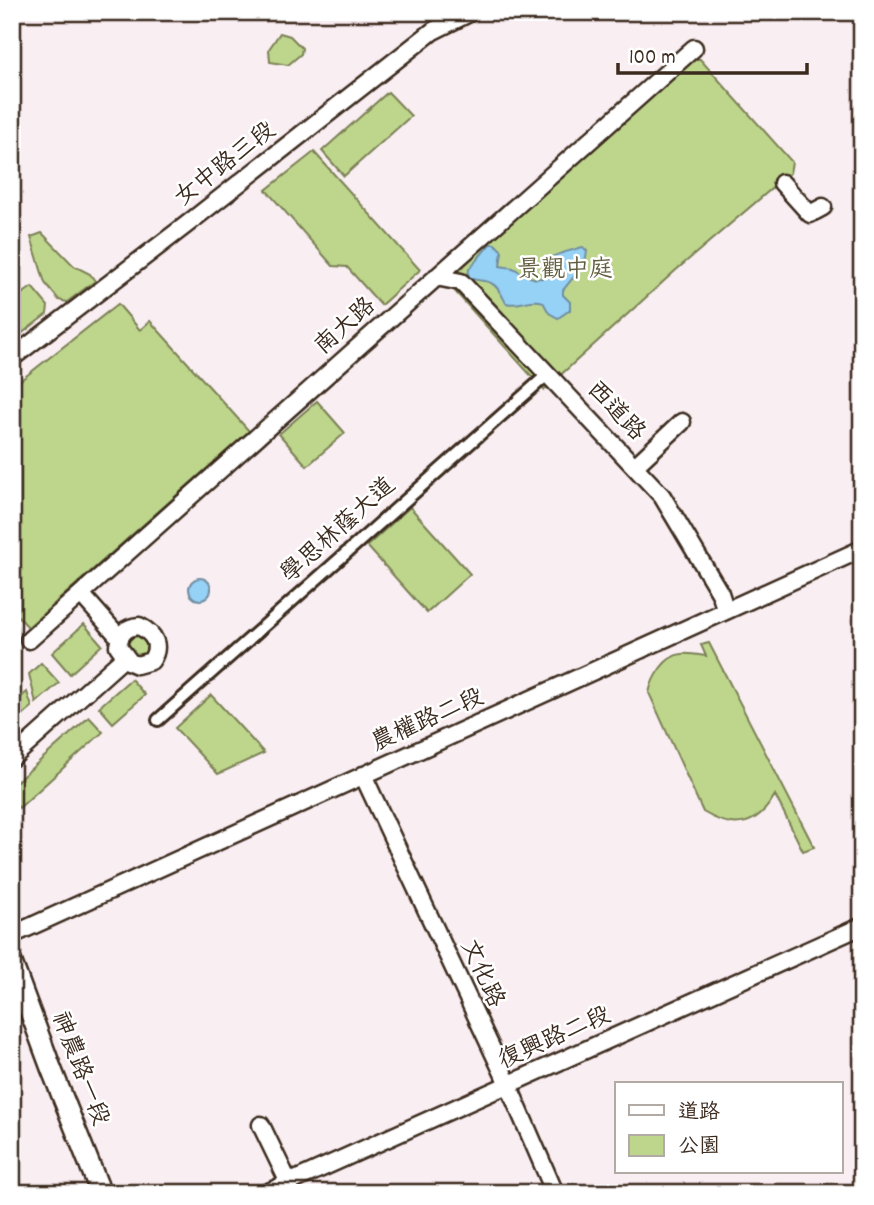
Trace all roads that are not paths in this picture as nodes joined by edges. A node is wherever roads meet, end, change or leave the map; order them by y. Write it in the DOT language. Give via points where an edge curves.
graph roads {
  1 [pos="471,12"];
  2 [pos="694,48"];
  3 [pos="782,183"];
  4 [pos="823,207"];
  5 [pos="436,277"];
  6 [pos="12,358"];
  7 [pos="548,374"];
  8 [pos="682,422"];
  9 [pos="636,466"];
  10 [pos="862,549"];
  11 [pos="81,594"];
  12 [pos="726,611"];
  13 [pos="119,637"];
  14 [pos="29,640"];
  15 [pos="125,657"];
  16 [pos="158,720"];
  17 [pos="12,758"];
  18 [pos="363,775"];
  19 [pos="862,926"];
  20 [pos="12,934"];
  21 [pos="12,963"];
  22 [pos="508,1086"];
  23 [pos="261,1125"];
  24 [pos="289,1182"];
  25 [pos="101,1193"];
  26 [pos="266,1193"];
  27 [pos="555,1193"];
  1 -- 6 [label="street, 女中路三段" via="433,31"];
  2 -- 5 [label="street, 南大路"];
  3 -- 4 [label="street" via="810,214"];
  5 -- 7 [label="street, 西道路" via="461,282"];
  5 -- 11 [label="street, 南大路"];
  7 -- 9 [label="street, 西道路"];
  7 -- 16 [label="street, 學思林蔭大道"];
  8 -- 9 [label="street"];
  9 -- 12 [label="street, 西道路" via="662,496 720,593"];
  10 -- 12 [label="street, 農權路二段"];
  11 -- 13 [label="street"];
  11 -- 14 [label="street, 南大路"];
  12 -- 18 [label="street, 農權路二段"];
  13 -- 15 [label="street" via="118,646"];
  13 -- 15 [label="street" via="139,626 156,641 156,654 144,664"];
  15 -- 17 [label="street"];
  18 -- 20 [label="street, 農權路二段"];
  18 -- 22 [label="street, 文化路"];
  19 -- 22 [label="street, 復興路二段"];
  21 -- 25 [label="street, 神農路一段"];
  22 -- 24 [label="street, 復興路二段"];
  22 -- 27 [label="street, 文化路"];
  23 -- 24 [label="street"];
  24 -- 26 [label="street, 復興路二段"];
}
